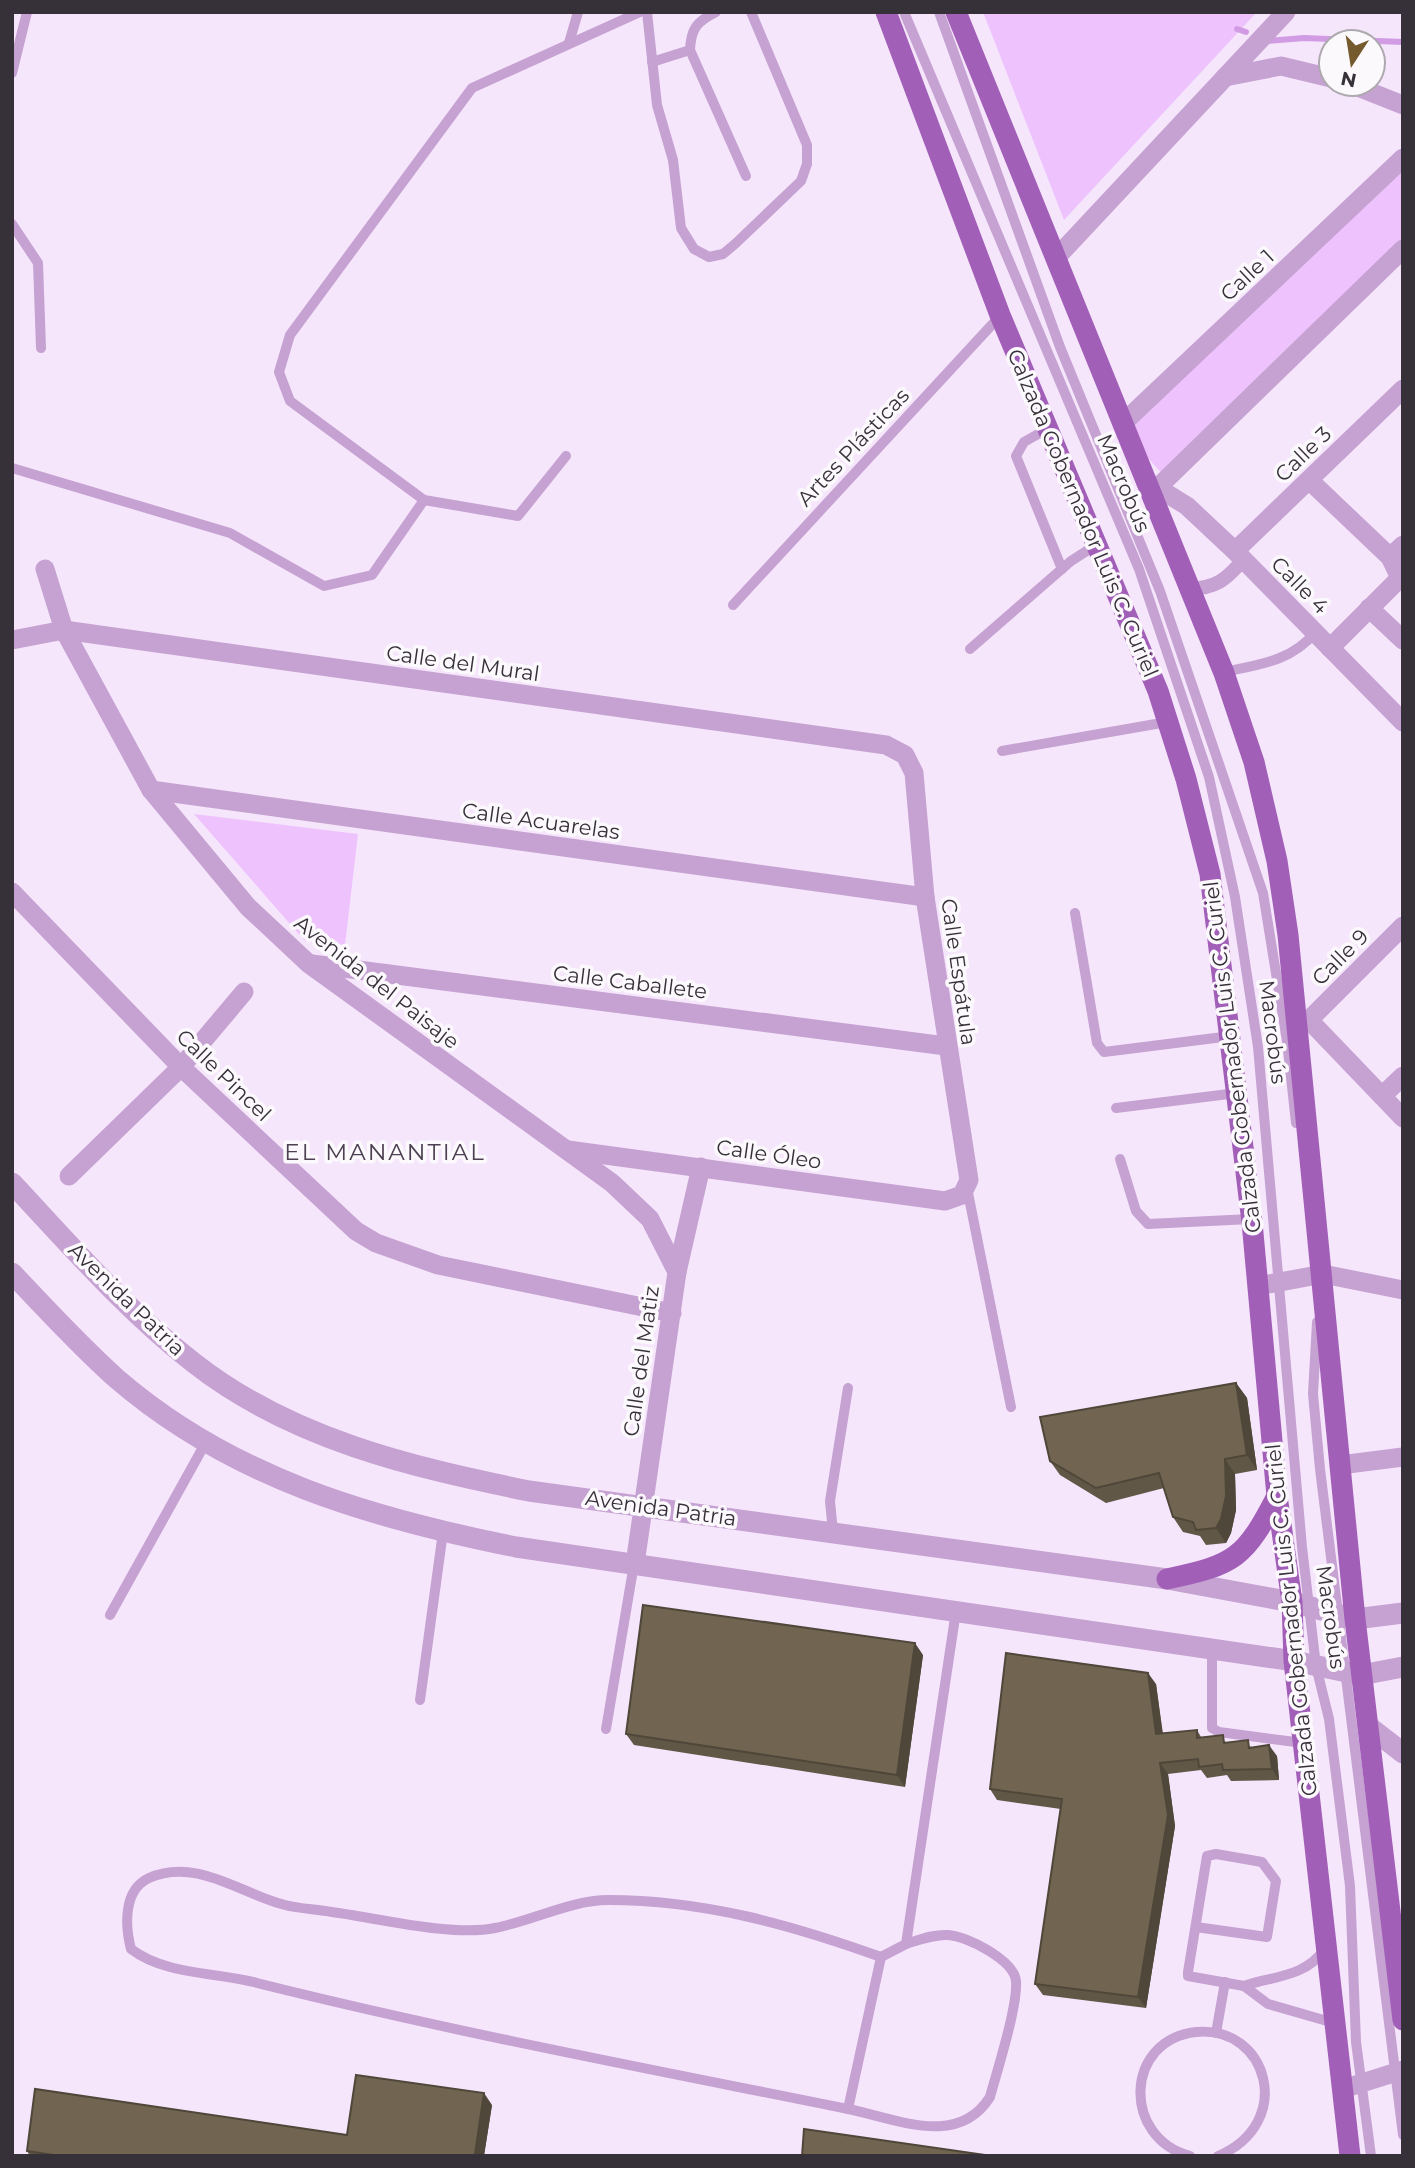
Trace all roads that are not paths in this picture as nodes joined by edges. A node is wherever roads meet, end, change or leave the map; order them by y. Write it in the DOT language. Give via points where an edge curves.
graph roads {
  1 [pos="27,12"];
  2 [pos="578,12"];
  3 [pos="640,12"];
  4 [pos="647,12"];
  5 [pos="716,12"];
  6 [pos="751,12"];
  7 [pos="886,12"];
  8 [pos="904,12"];
  9 [pos="939,12"];
  10 [pos="956,12"];
  11 [pos="1286,12"];
  12 [pos="569,43"];
  13 [pos="690,50"];
  14 [pos="652,62"];
  15 [pos="12,73"];
  16 [pos="1317,75"];
  17 [pos="1225,77"];
  18 [pos="1385,98"];
  19 [pos="1403,105"];
  20 [pos="1403,158"];
  21 [pos="746,176"];
  22 [pos="12,224"];
  23 [pos="1403,249"];
  24 [pos="1056,258"];
  25 [pos="1000,315"];
  26 [pos="41,348"];
  27 [pos="1403,390"];
  28 [pos="1122,424"];
  29 [pos="1048,429"];
  30 [pos="566,456"];
  31 [pos="12,468"];
  32 [pos="1309,480"];
  33 [pos="1154,491"];
  34 [pos="424,500"];
  35 [pos="1096,544"];
  36 [pos="1396,551"];
  37 [pos="1239,555"];
  38 [pos="46,569"];
  39 [pos="1062,569"];
  40 [pos="1189,589"];
  41 [pos="733,606"];
  42 [pos="1369,608"];
  43 [pos="64,630"];
  44 [pos="1315,632"];
  45 [pos="12,640"];
  46 [pos="1403,640"];
  47 [pos="1329,648"];
  48 [pos="970,649"];
  49 [pos="1224,673"];
  50 [pos="1402,719"];
  51 [pos="1168,722"];
  52 [pos="1002,751"];
  53 [pos="905,755"];
  54 [pos="151,790"];
  55 [pos="12,892"];
  56 [pos="925,897"];
  57 [pos="1074,913"];
  58 [pos="1403,926"];
  59 [pos="309,964"];
  60 [pos="244,992"];
  61 [pos="1231,1036"];
  62 [pos="946,1046"];
  63 [pos="181,1068"];
  64 [pos="1403,1076"];
  65 [pos="1237,1093"];
  66 [pos="1382,1096"];
  67 [pos="1116,1108"];
  68 [pos="1403,1118"];
  69 [pos="568,1150"];
  70 [pos="1120,1159"];
  71 [pos="701,1167"];
  72 [pos="69,1176"];
  73 [pos="12,1183"];
  74 [pos="965,1191"];
  75 [pos="1251,1219"];
  76 [pos="677,1272"];
  77 [pos="12,1273"];
  78 [pos="1318,1274"];
  79 [pos="1280,1280"];
  80 [pos="1258,1286"];
  81 [pos="1403,1290"];
  82 [pos="672,1312"];
  83 [pos="848,1388"];
  84 [pos="1011,1407"];
  85 [pos="206,1441"];
  86 [pos="1403,1457"];
  87 [pos="1340,1465"];
  88 [pos="1277,1496"];
  89 [pos="643,1505"];
  90 [pos="443,1532"];
  91 [pos="833,1532"];
  92 [pos="635,1564"];
  93 [pos="1167,1579"];
  94 [pos="1301,1604"];
  95 [pos="956,1611"];
  96 [pos="1403,1613"];
  97 [pos="110,1615"];
  98 [pos="1346,1617"];
  99 [pos="1212,1648"];
  100 [pos="1294,1661"];
  101 [pos="1316,1666"];
  102 [pos="1403,1667"];
  103 [pos="1352,1674"];
  104 [pos="420,1700"];
  105 [pos="1368,1726"];
  106 [pos="606,1729"];
  107 [pos="1303,1743"];
  108 [pos="1403,1753"];
  109 [pos="1196,1927"];
  110 [pos="906,1944"];
  111 [pos="1326,1948"];
  112 [pos="881,1957"];
  113 [pos="1225,1982"];
  114 [pos="1244,1986"];
  115 [pos="1403,2020"];
  116 [pos="1335,2024"];
  117 [pos="1216,2033"];
  118 [pos="1399,2072"];
  119 [pos="1352,2087"];
  120 [pos="848,2109"];
  121 [pos="1403,2135"];
  122 [pos="1190,2156"];
  123 [pos="1218,2156"];
  124 [pos="1350,2156"];
  125 [pos="1371,2156"];
  1 -- 15 [label="lane"];
  2 -- 12 [label="lane"];
  3 -- 12 [label="lane"];
  4 -- 14 [label="lane"];
  5 -- 13 [label="lane" via="697,21"];
  6 -- 14 [label="lane" via="808,155 801,181 723,254 699,254 681,228 673,160 657,105"];
  7 -- 25 [label="main road, Calzada Gobernador Luis C. Curiel"];
  8 -- 79 [label="lane, Macrobús" via="1139,569 1209,777 1235,897 1256,1033"];
  9 -- 78 [label="lane, Macrobús" via="1060,347 1160,591 1262,893"];
  10 -- 24 [label="main road"];
  11 -- 17 [label="street"];
  12 -- 34 [label="lane" via="472,88 290,335 279,372 290,401"];
  13 -- 14 [label="lane"];
  13 -- 21 [label="lane"];
  16 -- 17 [label="street" via="1281,66"];
  17 -- 24 [label="street"];
  18 -- 19 [label="street"];
  20 -- 28 [label="street, Calle 1"];
  22 -- 26 [label="lane" via="38,264"];
  23 -- 33 [label="street"];
  24 -- 28 [label="main road"];
  25 -- 29 [label="main road, Calzada Gobernador Luis C. Curiel"];
  25 -- 41 [label="lane, Artes Plásticas"];
  27 -- 32 [label="street, Calle 3"];
  28 -- 33 [label="main road"];
  29 -- 35 [label="main road, Calzada Gobernador Luis C. Curiel"];
  29 -- 39 [label="lane" via="1024,442 1016,456"];
  30 -- 34 [label="lane" via="518,516"];
  31 -- 34 [label="lane" via="230,533 324,586 372,575"];
  32 -- 36 [label="street"];
  32 -- 37 [label="street, Calle 3"];
  33 -- 37 [label="street, Calle 4" via="1187,506"];
  33 -- 40 [label="main road"];
  35 -- 39 [label="lane"];
  35 -- 51 [label="main road, Calzada Gobernador Luis C. Curiel"];
  36 -- 42 [label="street" via="1400,578"];
  37 -- 40 [label="street" via="1226,579 1210,589"];
  37 -- 44 [label="street, Calle 4"];
  38 -- 43 [label="street, Avenida del Paisaje"];
  39 -- 48 [label="lane"];
  40 -- 49 [label="main road"];
  42 -- 46 [label="street"];
  42 -- 47 [label="street"];
  43 -- 45 [label="street, Calle del Mural"];
  43 -- 53 [label="street, Calle del Mural" via="886,745"];
  43 -- 54 [label="street, Avenida del Paisaje"];
  44 -- 47 [label="street, Calle 4"];
  44 -- 49 [label="lane" via="1286,656"];
  47 -- 50 [label="street, Calle 4"];
  49 -- 78 [label="main road" via="1254,762 1277,862 1288,935"];
  51 -- 52 [label="lane"];
  51 -- 61 [label="main road, Calzada Gobernador Luis C. Curiel" via="1210,874"];
  53 -- 56 [label="street, Calle Espátula" via="914,773"];
  54 -- 56 [label="street, Calle Acuarelas"];
  54 -- 59 [label="street, Avenida del Paisaje" via="248,907"];
  55 -- 63 [label="street, Calle Pincel"];
  56 -- 62 [label="street, Calle Espátula"];
  57 -- 61 [label="lane" via="1097,1043 1104,1052"];
  58 -- 66 [label="street, Calle 9" via="1309,1020"];
  59 -- 62 [label="street, Calle Caballete"];
  59 -- 69 [label="street, Avenida del Paisaje"];
  60 -- 63 [label="street"];
  61 -- 65 [label="main road, Calzada Gobernador Luis C. Curiel"];
  62 -- 74 [label="street, Calle Espátula" via="969,1180"];
  63 -- 72 [label="street"];
  63 -- 82 [label="street, Calle Pincel" via="356,1231 376,1243 438,1265"];
  64 -- 66 [label="street"];
  65 -- 67 [label="lane"];
  65 -- 75 [label="main road, Calzada Gobernador Luis C. Curiel"];
  66 -- 68 [label="street"];
  69 -- 71 [label="street, Calle Óleo"];
  69 -- 76 [label="street, Avenida del Paisaje" via="612,1182 650,1219"];
  70 -- 75 [label="lane" via="1136,1211 1148,1224"];
  71 -- 74 [label="street, Calle Óleo" via="945,1201"];
  71 -- 76 [label="street, Calle del Matiz"];
  73 -- 89 [label="street, Avenida Patria" via="161,1335 194,1363 276,1414 363,1451 411,1465 529,1491"];
  74 -- 84 [label="lane"];
  75 -- 80 [label="main road, Calzada Gobernador Luis C. Curiel"];
  76 -- 82 [label="street, Calle del Matiz"];
  77 -- 85 [label="street" via="119,1380"];
  78 -- 79 [label="street"];
  78 -- 81 [label="street"];
  78 -- 87 [label="main road"];
  78 -- 98 [label="lane, Macrobús" via="1313,1394"];
  79 -- 80 [label="street"];
  79 -- 94 [label="lane, Macrobús"];
  80 -- 88 [label="main road, Calzada Gobernador Luis C. Curiel"];
  82 -- 89 [label="street, Calle del Matiz"];
  83 -- 91 [label="lane" via="830,1501"];
  85 -- 90 [label="street" via="284,1482 355,1509"];
  85 -- 97 [label="lane"];
  86 -- 87 [label="street"];
  87 -- 98 [label="main road"];
  88 -- 93 [label="main road" via="1262,1526 1230,1562"];
  88 -- 94 [label="main road, Calzada Gobernador Luis C. Curiel"];
  89 -- 91 [label="street, Avenida Patria"];
  89 -- 92 [label="street, Calle del Matiz"];
  90 -- 92 [label="street"];
  90 -- 104 [label="lane"];
  91 -- 93 [label="street, Avenida Patria"];
  92 -- 95 [label="street"];
  92 -- 106 [label="lane"];
  93 -- 94 [label="street, Avenida Patria"];
  94 -- 98 [label="street, Avenida Patria"];
  94 -- 100 [label="main road, Calzada Gobernador Luis C. Curiel"];
  94 -- 101 [label="lane, Macrobús"];
  95 -- 99 [label="street"];
  95 -- 110 [label="lane"];
  96 -- 98 [label="street, Avenida Patria"];
  98 -- 103 [label="main road"];
  99 -- 100 [label="street"];
  99 -- 107 [label="lane" via="1212,1728"];
  100 -- 101 [label="street"];
  100 -- 107 [label="main road, Calzada Gobernador Luis C. Curiel"];
  101 -- 103 [label="street"];
  101 -- 119 [label="lane, Macrobús" via="1329,1719 1350,1886"];
  102 -- 103 [label="street"];
  103 -- 105 [label="main road"];
  103 -- 118 [label="lane, Macrobús"];
  105 -- 108 [label="street"];
  105 -- 115 [label="main road"];
  107 -- 111 [label="main road, Calzada Gobernador Luis C. Curiel"];
  109 -- 109 [label="lane" via="1209,1854 1262,1862 1275,1878 1267,1937"];
  109 -- 113 [label="lane" via="1188,1976"];
  110 -- 112 [label="lane"];
  110 -- 120 [label="lane" via="932,1936 964,1938 991,1951 1013,1974 1011,2008 990,2097 970,2120 945,2128"];
  111 -- 114 [label="lane" via="1296,1973"];
  111 -- 116 [label="main road, Calzada Gobernador Luis C. Curiel"];
  112 -- 120 [label="lane"];
  112 -- 120 [label="lane" via="810,1931 716,1909 605,1900 493,1929 452,1929 285,1905 199,1873 171,1872 146,1878 132,1895 126,1916 131,1949 157,1964 244,1979 403,2020"];
  113 -- 114 [label="lane"];
  113 -- 117 [label="lane"];
  114 -- 116 [label="lane" via="1268,2004"];
  116 -- 119 [label="main road, Calzada Gobernador Luis C. Curiel"];
  117 -- 122 [label="lane" via="1196,2032 1159,2049 1140,2085 1140,2105 1147,2124 1160,2141"];
  117 -- 123 [label="lane" via="1236,2041 1252,2055 1266,2094 1263,2115 1253,2133 1237,2148"];
  118 -- 119 [label="street"];
  118 -- 121 [label="lane, Macrobús"];
  119 -- 124 [label="main road, Calzada Gobernador Luis C. Curiel"];
  119 -- 125 [label="lane, Macrobús"];
}
